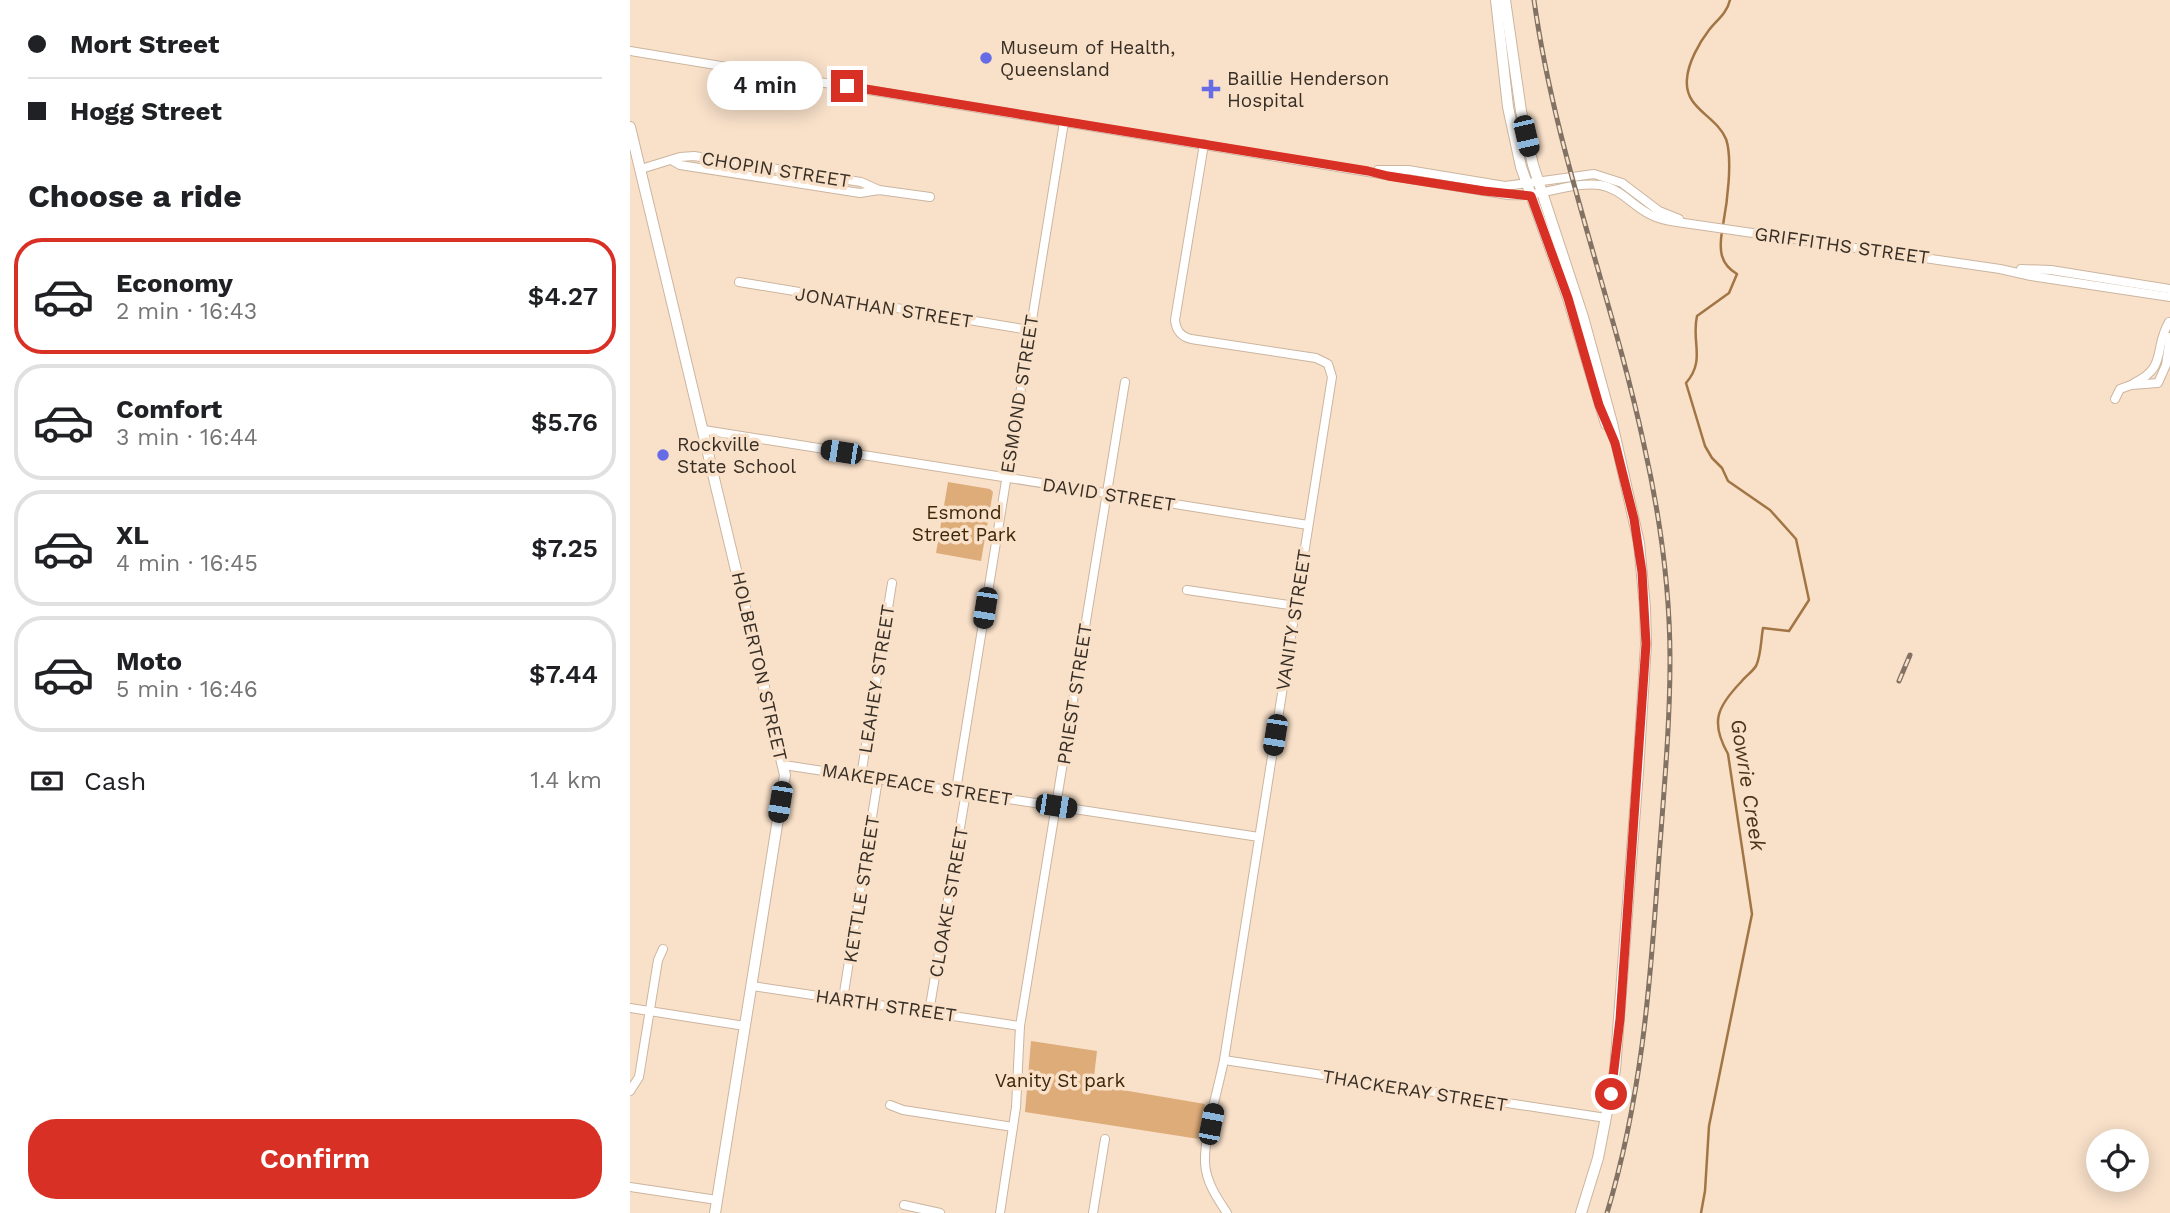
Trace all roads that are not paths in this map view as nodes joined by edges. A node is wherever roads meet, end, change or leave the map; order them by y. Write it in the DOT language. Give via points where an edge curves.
graph roads {
  1 [pos="1496,0"];
  2 [pos="1505,0"];
  3 [pos="630,51"];
  4 [pos="1064,122"];
  5 [pos="630,127"];
  6 [pos="1205,144"];
  7 [pos="641,169"];
  8 [pos="1368,171"];
  9 [pos="1532,182"];
  10 [pos="1537,195"];
  11 [pos="930,197"];
  12 [pos="1684,222"];
  13 [pos="2000,269"];
  14 [pos="739,282"];
  15 [pos="2170,289"];
  16 [pos="2170,297"];
  17 [pos="2169,320"];
  18 [pos="1029,330"];
  19 [pos="2170,337"];
  20 [pos="1125,383"];
  21 [pos="2131,385"];
  22 [pos="2115,399"];
  23 [pos="704,430"];
  24 [pos="1006,478"];
  25 [pos="1106,493"];
  26 [pos="1308,525"];
  27 [pos="892,583"];
  28 [pos="1187,590"];
  29 [pos="1296,606"];
  30 [pos="784,765"];
  31 [pos="861,776"];
  32 [pos="878,779"];
  33 [pos="956,790"];
  34 [pos="966,792"];
  35 [pos="1056,806"];
  36 [pos="1259,837"];
  37 [pos="663,948"];
  38 [pos="752,986"];
  39 [pos="843,999"];
  40 [pos="630,1008"];
  41 [pos="649,1011"];
  42 [pos="929,1012"];
  43 [pos="745,1026"];
  44 [pos="1020,1026"];
  45 [pos="1224,1060"];
  46 [pos="630,1091"];
  47 [pos="890,1105"];
  48 [pos="1606,1118"];
  49 [pos="1013,1127"];
  50 [pos="1105,1139"];
  51 [pos="630,1187"];
  52 [pos="718,1200"];
  53 [pos="904,1205"];
  54 [pos="715,1213"];
  55 [pos="940,1213"];
  56 [pos="1000,1213"];
  57 [pos="1093,1213"];
  58 [pos="1227,1213"];
  59 [pos="1581,1213"];
  1 -- 9 [label="main road" via="1508,107"];
  2 -- 9 [label="main road"];
  3 -- 4 [label="street"];
  4 -- 6 [label="street"];
  4 -- 18 [label="street, ESMOND STREET"];
  5 -- 7 [label="main road, HOLBERTON STREET"];
  6 -- 8 [label="street"];
  6 -- 26 [label="street, VANITY STREET" via="1176,330 1191,339 1317,358 1328,364 1332,376"];
  7 -- 11 [label="street, CHOPIN STREET" via="673,161 860,193 879,190"];
  7 -- 23 [label="main road, HOLBERTON STREET"];
  8 -- 9 [label="street, GRIFFITHS STREET" via="1408,170 1505,186"];
  8 -- 10 [label="street, GRIFFITHS STREET" via="1508,195"];
  9 -- 10 [label="main road"];
  9 -- 12 [label="street, GRIFFITHS STREET" via="1580,174 1608,177"];
  10 -- 12 [label="street, GRIFFITHS STREET" via="1584,184 1603,186 1623,194 1650,215"];
  10 -- 48 [label="main road" via="1593,351 1612,423 1639,543 1645,608 1620,1019"];
  12 -- 13 [label="street, GRIFFITHS STREET"];
  13 -- 15 [label="street, GRIFFITHS STREET" via="2052,270"];
  13 -- 16 [label="street, GRIFFITHS STREET"];
  14 -- 18 [label="street, JONATHAN STREET"];
  17 -- 21 [label="street" via="2155,369"];
  18 -- 24 [label="street, ESMOND STREET"];
  19 -- 21 [label="street" via="2158,383"];
  20 -- 25 [label="street, PRIEST STREET"];
  21 -- 22 [label="street" via="2120,389"];
  23 -- 24 [label="street, DAVID STREET"];
  23 -- 30 [label="main road, HOLBERTON STREET"];
  24 -- 25 [label="street, DAVID STREET"];
  24 -- 33 [label="street, ESMOND STREET"];
  25 -- 26 [label="street, DAVID STREET"];
  25 -- 35 [label="street, PRIEST STREET"];
  26 -- 29 [label="street, VANITY STREET"];
  27 -- 31 [label="street, LEAHEY STREET"];
  28 -- 29 [label="street"];
  29 -- 36 [label="street, VANITY STREET"];
  30 -- 31 [label="street, MAKEPEACE STREET"];
  30 -- 38 [label="main road, HOLBERTON STREET"];
  31 -- 32 [label="street, MAKEPEACE STREET"];
  32 -- 33 [label="street, MAKEPEACE STREET"];
  32 -- 39 [label="street, KETTLE STREET"];
  33 -- 34 [label="street, MAKEPEACE STREET"];
  34 -- 35 [label="street, MAKEPEACE STREET"];
  34 -- 42 [label="street, CLOAKE STREET"];
  35 -- 36 [label="street, MAKEPEACE STREET"];
  35 -- 44 [label="street, PRIEST STREET"];
  36 -- 45 [label="street, VANITY STREET"];
  37 -- 41 [label="street"];
  38 -- 39 [label="street, HARTH STREET"];
  38 -- 43 [label="main road, HOLBERTON STREET"];
  39 -- 42 [label="street, HARTH STREET"];
  40 -- 41 [label="street"];
  41 -- 43 [label="street"];
  41 -- 46 [label="street" via="639,1077"];
  42 -- 44 [label="street, HARTH STREET"];
  43 -- 52 [label="main road, HOLBERTON STREET"];
  44 -- 49 [label="street, PRIEST STREET"];
  45 -- 48 [label="street, THACKERAY STREET"];
  45 -- 58 [label="street, VANITY STREET" via="1205,1164 1211,1187"];
  47 -- 49 [label="street"];
  48 -- 59 [label="main road"];
  49 -- 56 [label="street, PRIEST STREET"];
  50 -- 57 [label="street"];
  51 -- 52 [label="street"];
  52 -- 54 [label="main road, HOLBERTON STREET"];
  53 -- 55 [label="street"];
}
